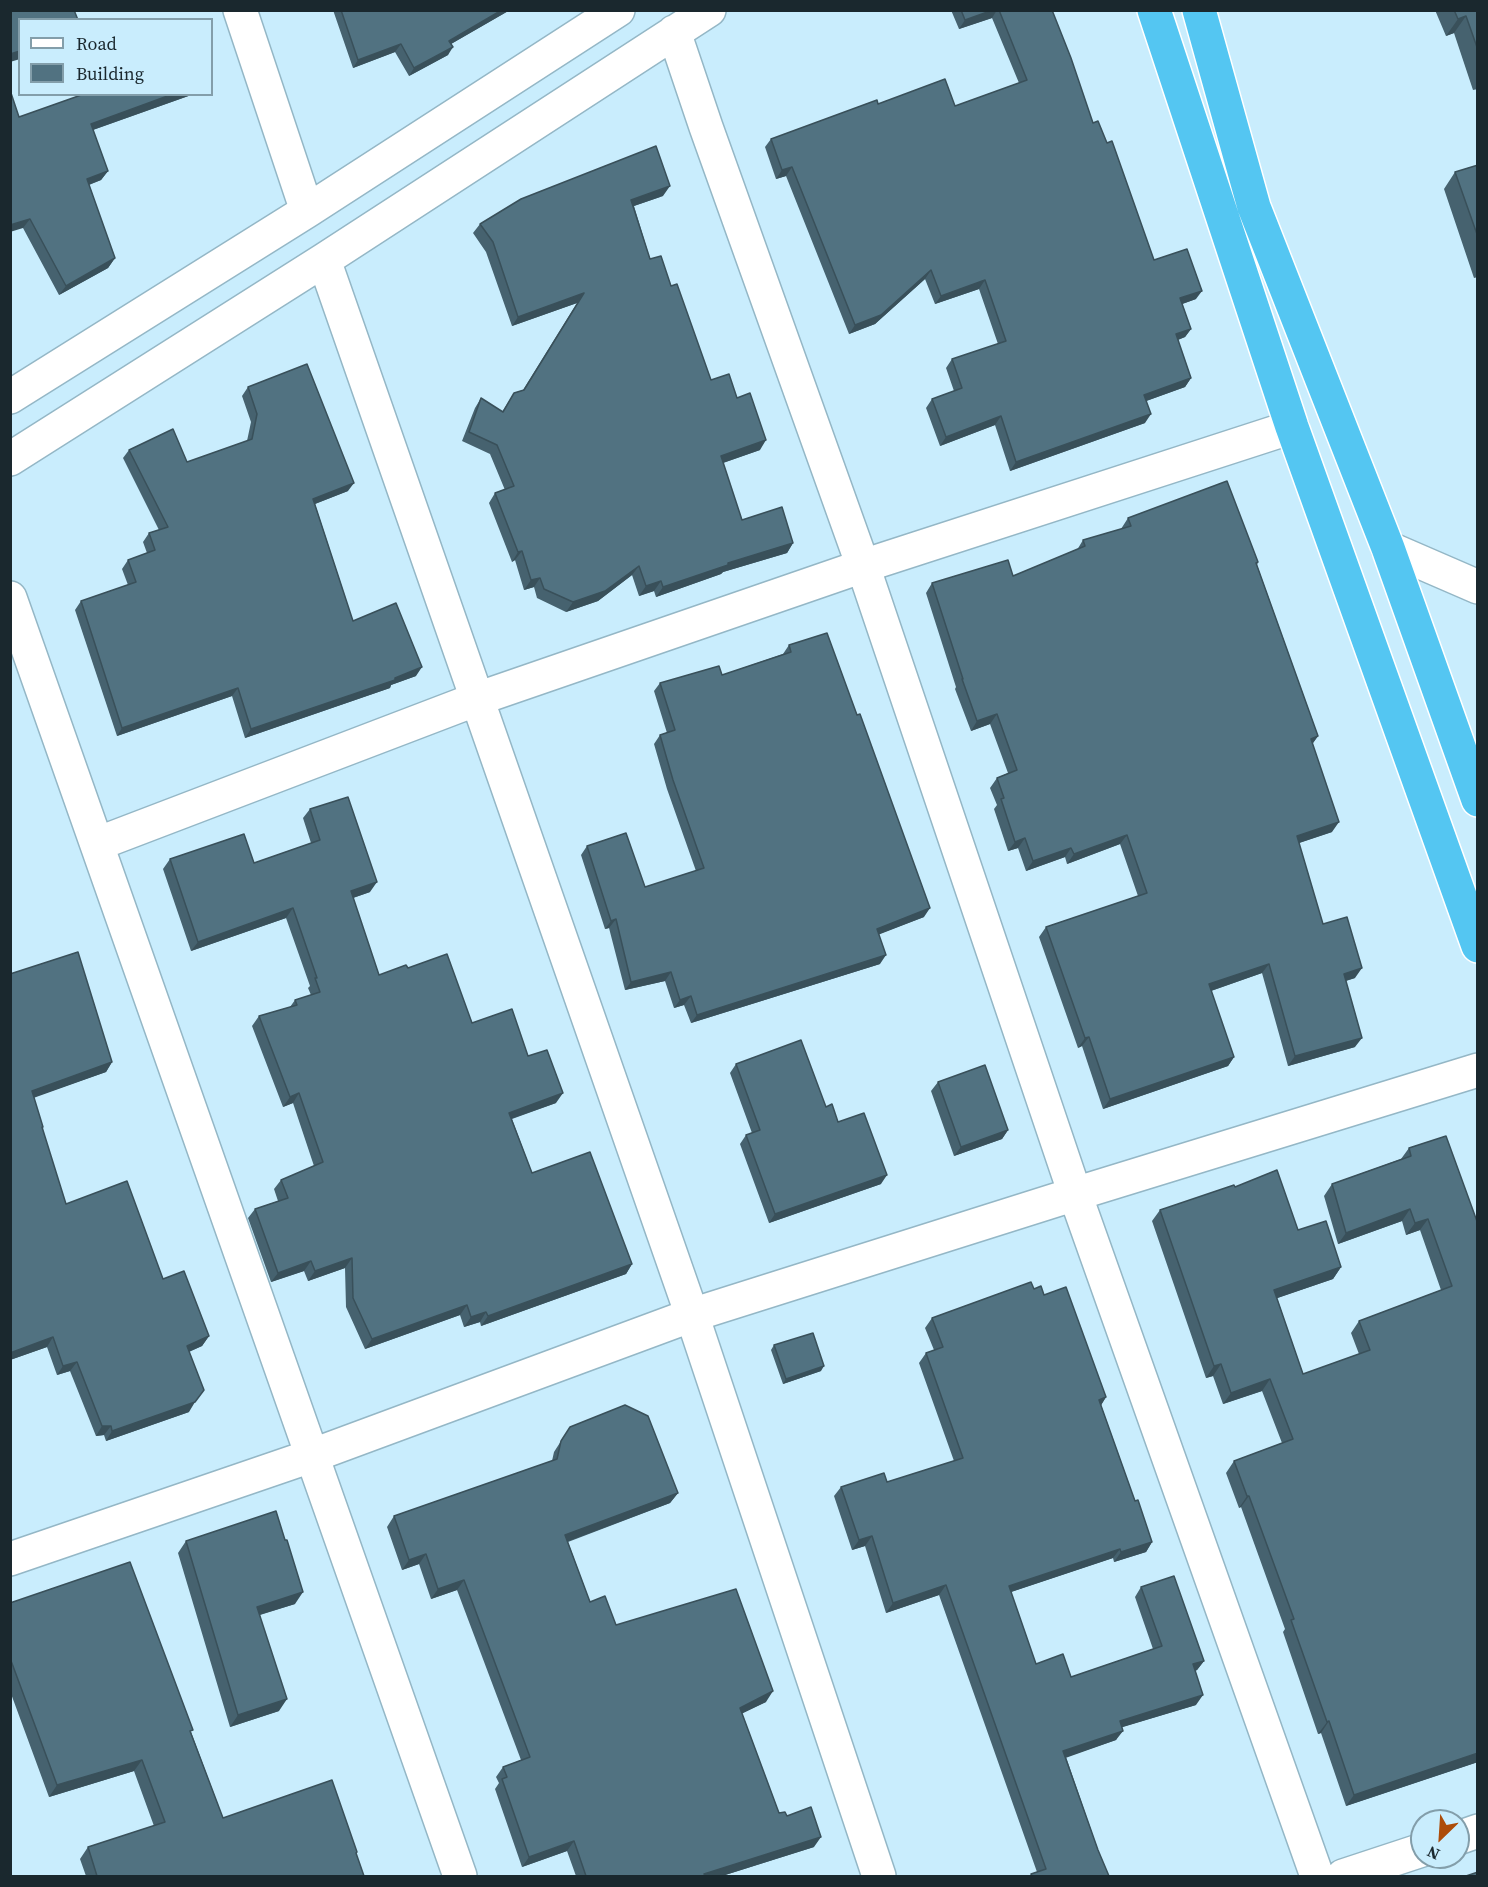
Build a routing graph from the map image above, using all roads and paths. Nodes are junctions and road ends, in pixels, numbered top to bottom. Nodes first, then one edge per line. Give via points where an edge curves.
1 (240, 10) edge
2 (618, 10) edge
3 (709, 10) edge
4 (1154, 10) edge
5 (1199, 10) edge
6 (674, 32) junction
7 (307, 211) junction
8 (324, 261) junction
9 (10, 397) edge
10 (1292, 427) junction
11 (10, 459) edge
12 (1388, 548) junction
13 (863, 566) junction
14 (1478, 587) edge
15 (10, 598) edge
16 (477, 699) junction
17 (1478, 800) edge
18 (97, 844) junction
19 (1478, 946) edge
20 (1478, 1070) edge
21 (1075, 1194) junction
22 (692, 1316) junction
23 (311, 1456) junction
24 (10, 1559) edge
25 (1410, 1854) edge
26 (460, 1876) edge
27 (879, 1876) edge
28 (1317, 1876) edge
29 (1343, 1876) edge

1 - 7 street
2 - 7 street
3 - 6 street
4 - 10 highway
5 - 12 highway via 1254,207
6 - 8 street
6 - 13 street
7 - 9 street
8 - 11 street
8 - 16 street
10 - 13 street
10 - 19 highway
12 - 14 street
12 - 17 highway
13 - 16 street
13 - 21 street
15 - 18 street
16 - 18 street
16 - 22 street
18 - 23 street
20 - 21 street
21 - 22 street
21 - 28 street
22 - 23 street
22 - 27 street
23 - 24 street
23 - 26 street
25 - 29 street

